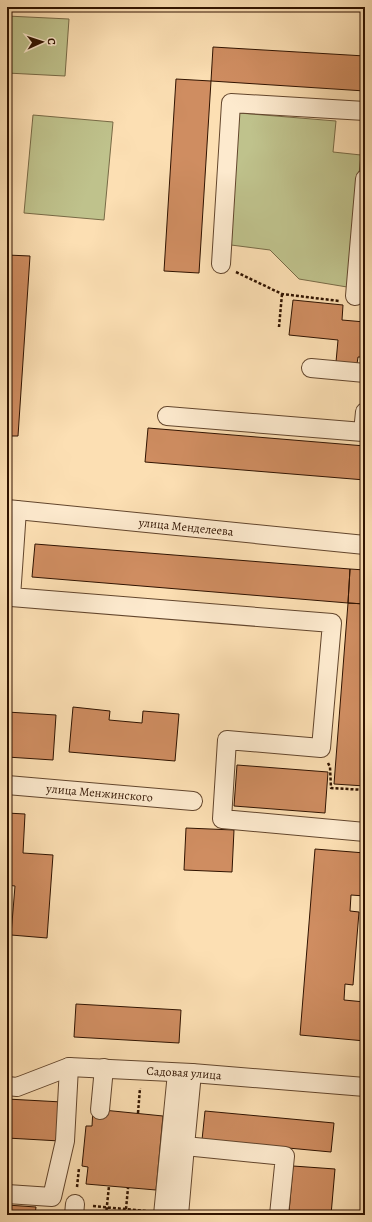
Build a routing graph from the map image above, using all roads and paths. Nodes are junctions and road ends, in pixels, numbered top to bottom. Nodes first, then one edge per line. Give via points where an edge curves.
1 (365, 111) edge
2 (365, 179) edge
3 (221, 264) joint
4 (282, 294) junction
5 (347, 298) joint
6 (279, 327) dead end
7 (311, 368) dead end
8 (365, 373) edge
9 (365, 412) edge
10 (167, 416) dead end
11 (12, 510) edge
12 (365, 545) edge
13 (330, 767) dead end
14 (7, 785) edge
15 (365, 790) edge
16 (193, 801) dead end
17 (365, 832) edge
18 (70, 1066) junction
19 (104, 1068) junction
20 (184, 1073) junction
21 (141, 1083) dead end
22 (7, 1086) edge
23 (365, 1087) edge
24 (100, 1110) dead end
25 (138, 1113) dead end
26 (185, 1146) junction
27 (109, 1186) dead end
28 (128, 1188) dead end
29 (7, 1194) edge
30 (107, 1207) junction
31 (126, 1209) junction
32 (75, 1210) edge
33 (168, 1214) edge
34 (106, 1215) edge
35 (279, 1215) edge

1 - 3 street via 231,103
2 - 5 street
3 - 4 path
4 - 5 path
4 - 6 path
7 - 8 street
9 - 10 street via 364,432
11 - 12 street, улица Менделеева
11 - 17 street via 11,597 332,623 321,748 227,740 222,819
13 - 15 path via 331,788
14 - 16 street, улица Менжинского via 57,795
18 - 19 street, Садовая улица
18 - 22 street, Садовая улица via 18,1086
18 - 29 street via 65,1140 52,1197
19 - 20 street, Садовая улица
19 - 24 street
20 - 23 street, Садовая улица
20 - 26 street
20 - 33 street via 162,1170
21 - 25 path
26 - 33 street
26 - 35 street via 286,1156
27 - 30 path
28 - 31 path
30 - 31 path
30 - 32 path
30 - 34 path
31 - 33 path

